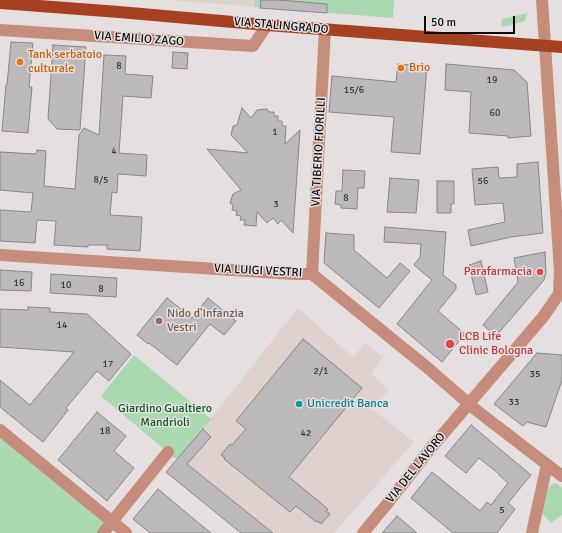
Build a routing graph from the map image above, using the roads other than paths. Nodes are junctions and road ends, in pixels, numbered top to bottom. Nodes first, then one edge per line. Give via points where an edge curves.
1 (542, 0) edge
2 (0, 3) edge
3 (267, 25) junction
4 (325, 29) junction
5 (0, 30) edge
6 (545, 46) junction
7 (562, 47) edge
8 (0, 255) edge
9 (312, 274) junction
10 (469, 404) junction
11 (0, 430) edge
12 (168, 452) dead end
13 (547, 464) junction
14 (562, 476) edge
15 (112, 521) junction
16 (103, 533) edge
17 (126, 533) edge
18 (363, 533) edge
19 (532, 533) edge

1 - 6 street, VIA DEL LAVORO
2 - 3 main road, VIA STALINGRADO
3 - 4 main road, VIA STALINGRADO
3 - 5 street, VIA EMILIO ZAGO via 253,46
4 - 6 main road, VIA STALINGRADO
4 - 9 street, VIA TIBERIO FIORILLI
6 - 7 main road, VIA STALINGRADO
6 - 10 street, VIA DEL LAVORO via 560,271 559,294 544,317
8 - 9 street, VIA LUIGI VESTRI
9 - 10 street, VIA LUIGI VESTRI
10 - 13 street
10 - 18 street, VIA DEL LAVORO
11 - 15 street
12 - 15 street
13 - 14 street
13 - 19 street
15 - 16 street
15 - 17 street

